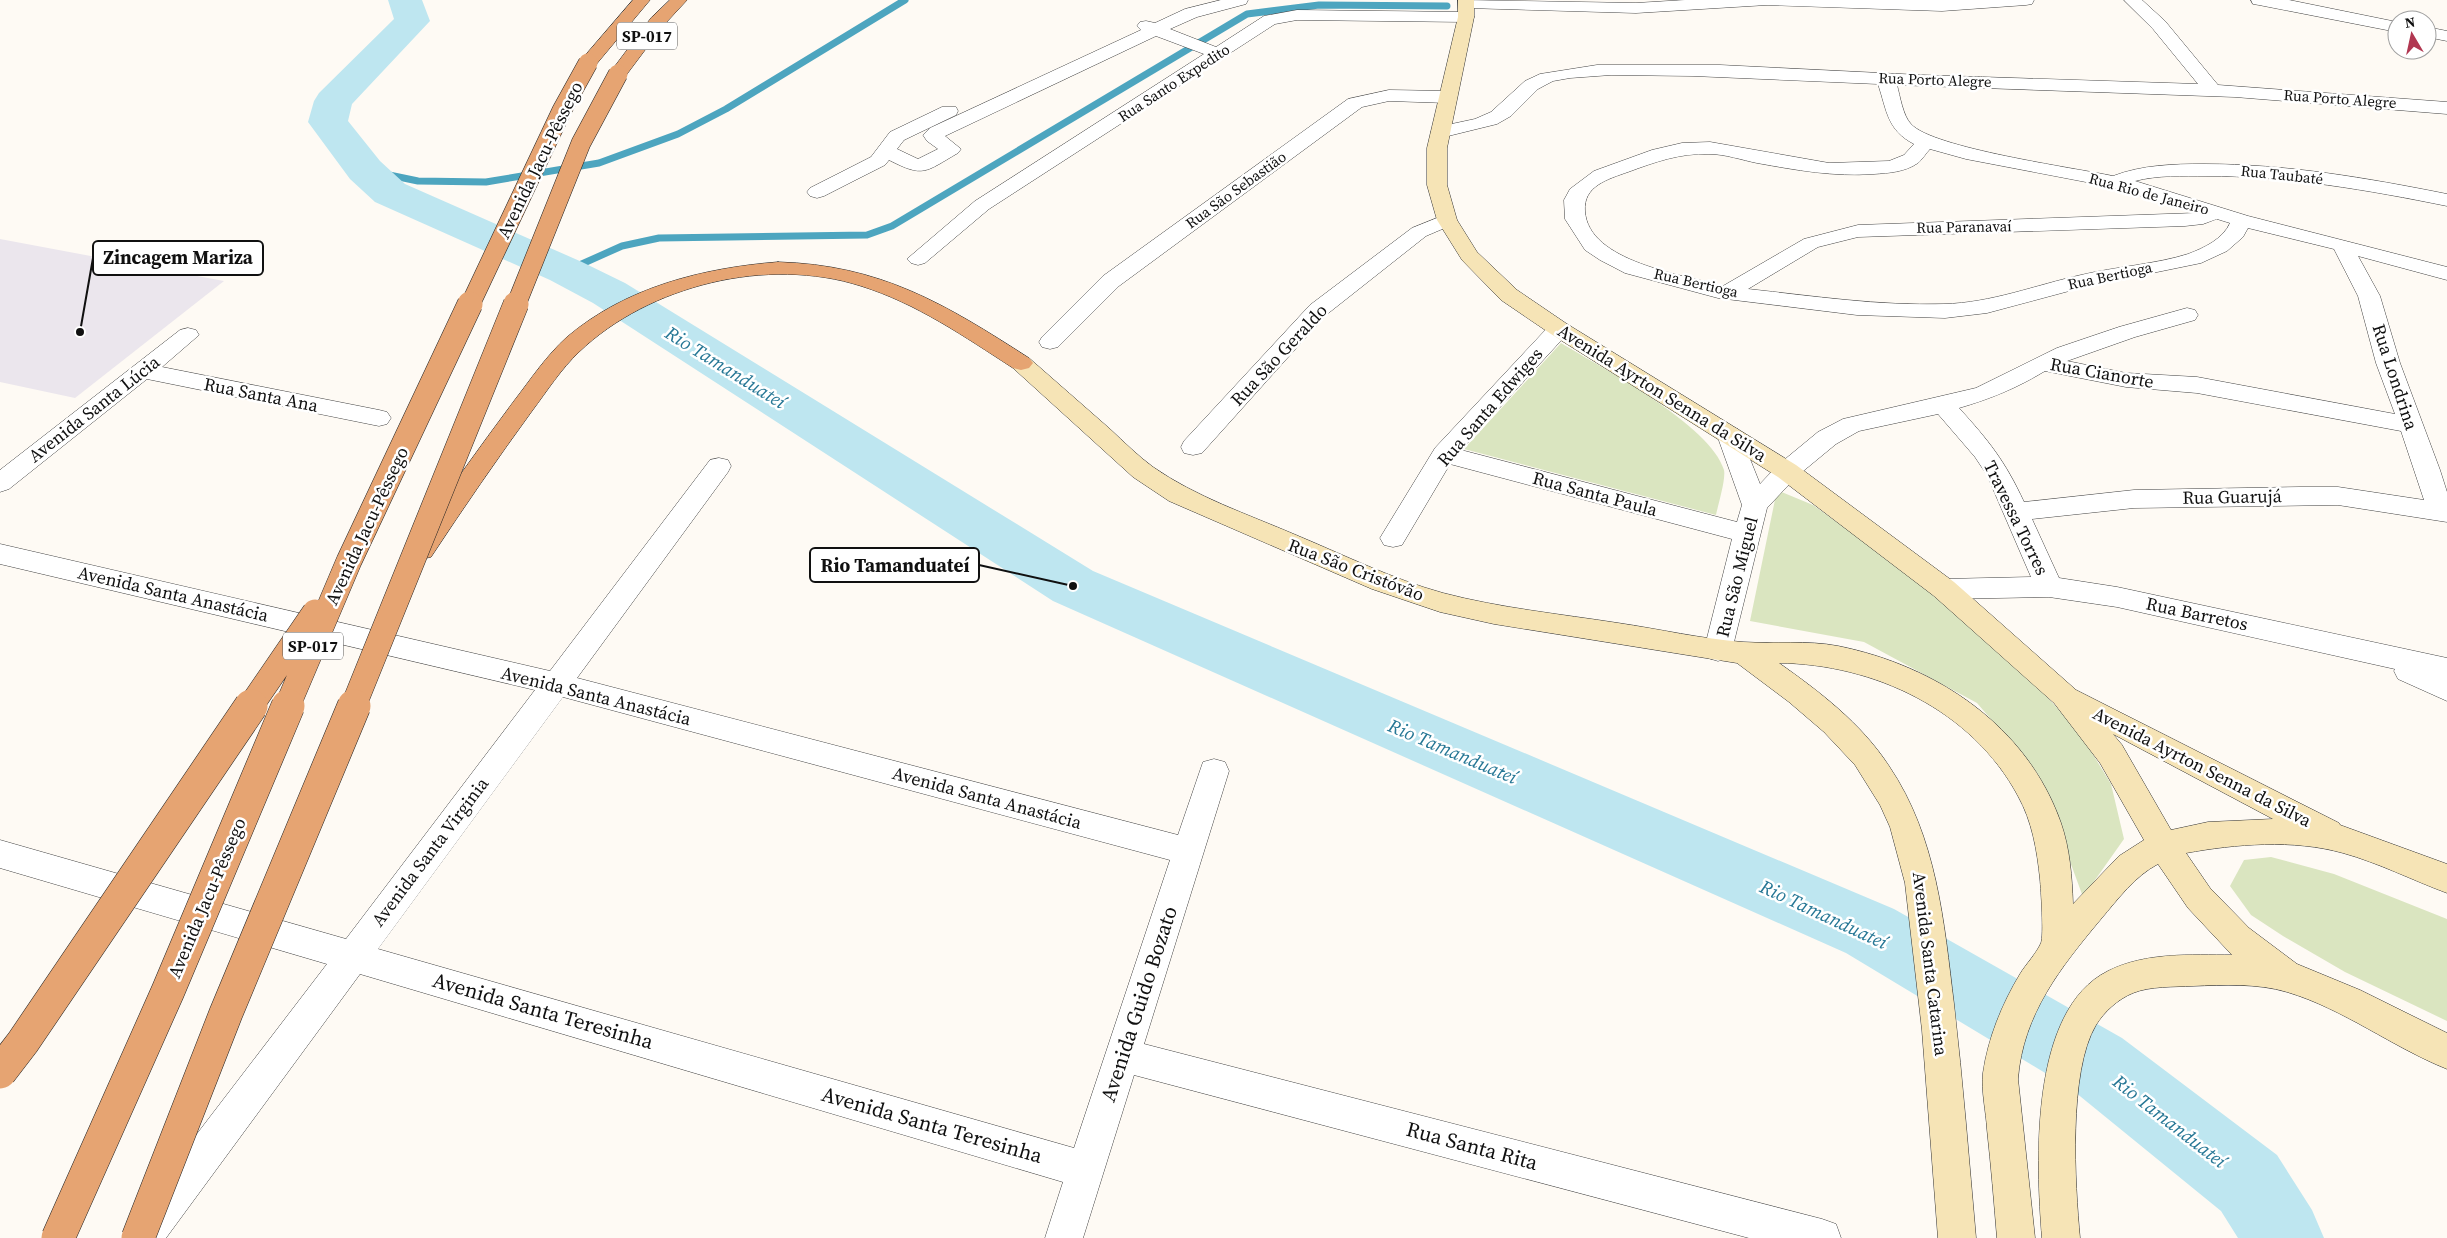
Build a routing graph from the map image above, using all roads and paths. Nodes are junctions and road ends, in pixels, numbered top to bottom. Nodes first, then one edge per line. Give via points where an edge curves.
1 (642, 0) edge
2 (679, 0) edge
3 (1240, 0) edge
4 (2026, 0) edge
5 (2132, 0) edge
6 (2259, 0) edge
7 (1466, 7) edge
8 (1157, 10) dead end
9 (1134, 22) junction
10 (2387, 25) edge
11 (1155, 30) junction
12 (1219, 54) junction
13 (1886, 79) junction
14 (2212, 90) junction
15 (1448, 98) junction
16 (2447, 108) edge
17 (1440, 132) junction
18 (1926, 142) junction
19 (887, 151) junction
20 (2116, 182) junction
21 (817, 192) dead end
22 (2447, 200) edge
23 (2216, 212) junction
24 (1447, 220) junction
25 (2241, 220) junction
26 (2342, 244) junction
27 (918, 260) dead end
28 (2447, 274) edge
29 (1726, 293) junction
30 (2186, 315) dead end
31 (1559, 329) junction
32 (188, 335) dead end
33 (1050, 342) dead end
34 (2041, 362) junction
35 (1021, 364) joint
36 (143, 371) junction
37 (1943, 405) junction
38 (379, 418) dead end
39 (2410, 426) junction
40 (1729, 435) junction
41 (1193, 447) dead end
42 (1444, 454) junction
43 (719, 466) dead end
44 (1787, 471) junction
45 (0, 483) edge
46 (1755, 505) junction
47 (2017, 512) junction
48 (2443, 512) edge
49 (1746, 534) junction
50 (1393, 538) dead end
51 (0, 554) edge
52 (349, 561) junction
53 (412, 565) junction
54 (2049, 587) junction
55 (1944, 590) junction
56 (1731, 651) junction
57 (2370, 652) junction
58 (2447, 669) edge
59 (556, 684) junction
60 (2447, 690) edge
61 (2064, 695) junction
62 (1214, 771) dead end
63 (2340, 839) junction
64 (2163, 845) junction
65 (1188, 851) junction
66 (0, 854) edge
67 (2447, 879) edge
68 (2058, 946) junction
69 (353, 955) junction
70 (2285, 975) junction
71 (2447, 1052) edge
72 (1122, 1055) junction
73 (0, 1072) edge
74 (1086, 1170) junction
75 (58, 1238) edge
76 (138, 1238) edge
77 (142, 1238) edge
78 (1064, 1238) edge
79 (1822, 1238) edge
80 (1957, 1238) edge
81 (2016, 1238) edge
82 (2061, 1238) edge

1 - 52 highway, Avenida Jacu-Pêssego / SP-017, bridge via 588,63 562,110
2 - 53 highway, Avenida Jacu-Pêssego / SP-017, bridge via 657,22 618,74 581,143
3 - 11 street via 1191,13
4 - 7 street, Rua Santo Expedito via 1926,6 1767,0 1636,8
5 - 14 street via 2159,26
6 - 10 street
7 - 12 street, Rua Santo Expedito via 1285,17 1270,20
7 - 15 main road, Avenida Ayrton Senna da Silva
8 - 9 street
9 - 11 street
9 - 19 street via 897,136
11 - 12 street
11 - 19 street via 933,134 951,149 921,166
12 - 27 street, Rua Santo Expedito via 982,205
13 - 14 street, Rua Porto Alegre
13 - 17 street, Rua Porto Alegre via 1744,71 1591,70 1537,81 1494,118
13 - 18 street, Rua Rio de Janeiro via 1900,125
14 - 16 street, Rua Porto Alegre
15 - 17 main road, Avenida Ayrton Senna da Silva
15 - 33 street, Rua São Sebastião via 1382,96 1367,97 1355,103 1111,281
17 - 24 main road, Avenida Ayrton Senna da Silva via 1437,185
18 - 20 street, Rua Rio de Janeiro via 1966,153
18 - 29 street, Rua Bertioga via 1911,159 1893,167 1862,170 1829,169 1710,148 1682,149 1602,175 1580,189 1574,200 1575,219 1592,246 1633,268
19 - 21 street via 862,170
20 - 22 street, Rua Taubaté via 2131,175 2158,171 2220,170 2368,184
20 - 23 street, Rua Rio de Janeiro
23 - 25 street, Rua Rio de Janeiro
23 - 29 street, Rua Paranavaí via 2203,218 2185,220 1858,231 1811,243
24 - 31 main road, Avenida Ayrton Senna da Silva via 1469,256 1485,274 1509,295
24 - 41 street, Rua São Geraldo via 1420,232 1318,310
25 - 26 street, Rua Rio de Janeiro
25 - 29 street, Rua Bertioga via 2236,233 2220,247 2194,259 2082,281 1987,306 1945,311 1901,310
26 - 28 street, Rua Rio de Janeiro
26 - 39 street, Rua Londrina via 2369,296
30 - 34 street
31 - 40 main road, Avenida Ayrton Senna da Silva
31 - 42 street, Rua Santa Edwiges
32 - 36 street, Avenida Santa Lúcia
34 - 37 street, Rua Cianorte via 2017,378 1984,393
34 - 39 street, Rua Cianorte via 2126,380 2197,385
35 - 53 highway via 947,317 885,287 846,275 808,269 768,269 684,284 644,299 608,318 577,341 552,368 483,458
35 - 56 main road, Rua São Cristóvão via 1142,471 1178,495 1381,582 1440,602 1494,614
36 - 38 street, Rua Santa Ana
36 - 45 street, Avenida Santa Lúcia
37 - 44 street, Rua Cianorte via 1852,424 1826,438
37 - 47 street, Travessa Torres via 1984,451
39 - 48 street, Rua Londrina
40 - 44 main road, Avenida Ayrton Senna da Silva
40 - 46 street, Rua São Miguel
42 - 49 street, Rua Santa Paula
42 - 50 street, Rua Santa Edwiges
43 - 59 street, Avenida Santa Virginia
44 - 46 street, Rua São Miguel
44 - 55 main road, Avenida Ayrton Senna da Silva
46 - 49 street, Rua São Miguel
47 - 48 street, Rua Guarujá via 2134,499 2300,496 2338,496
47 - 54 street, Travessa Torres
49 - 56 street, Rua São Miguel
51 - 59 street, Avenida Santa Anastácia
52 - 73 highway, bridge
52 - 75 highway, Avenida Jacu-Pêssego / SP-017, bridge via 168,992
53 - 76 highway, Avenida Jacu-Pêssego / SP-017, bridge via 226,1013
54 - 55 street, Rua Barretos
54 - 57 street, Rua Barretos via 2117,597
55 - 61 main road, Avenida Ayrton Senna da Silva
56 - 68 main road via 1786,651 1830,656 1886,670 1928,689 1969,716 2006,752 2027,783 2045,822 2056,880
56 - 80 main road, Avenida Santa Catarina via 1794,689 1839,727 1878,775 1918,862 1927,911 1944,1074
57 - 58 street, Rua Barretos
57 - 60 street
59 - 65 street, Avenida Santa Anastácia
59 - 69 street, Avenida Santa Virginia
61 - 63 main road, Avenida Ayrton Senna da Silva
61 - 64 main road, Avenida Ayrton Senna da Silva via 2112,754
62 - 65 street, Avenida Guido Bozato
63 - 64 main road via 2246,832
63 - 67 main road
64 - 68 main road via 2139,858 2119,876
64 - 70 main road, Avenida Ayrton Senna da Silva via 2216,918 2236,939
65 - 72 street, Avenida Guido Bozato
66 - 69 street, Avenida Santa Teresinha
68 - 81 main road via 2020,1004 2001,1074
69 - 74 street, Avenida Santa Teresinha
69 - 77 street, Avenida Santa Virginia
70 - 71 main road via 2344,1000
70 - 82 main road via 2199,971 2131,978 2102,991 2081,1017 2067,1052 2060,1099 2058,1208
72 - 74 street, Avenida Guido Bozato
72 - 79 street, Rua Santa Rita
74 - 78 street, Avenida Guido Bozato

